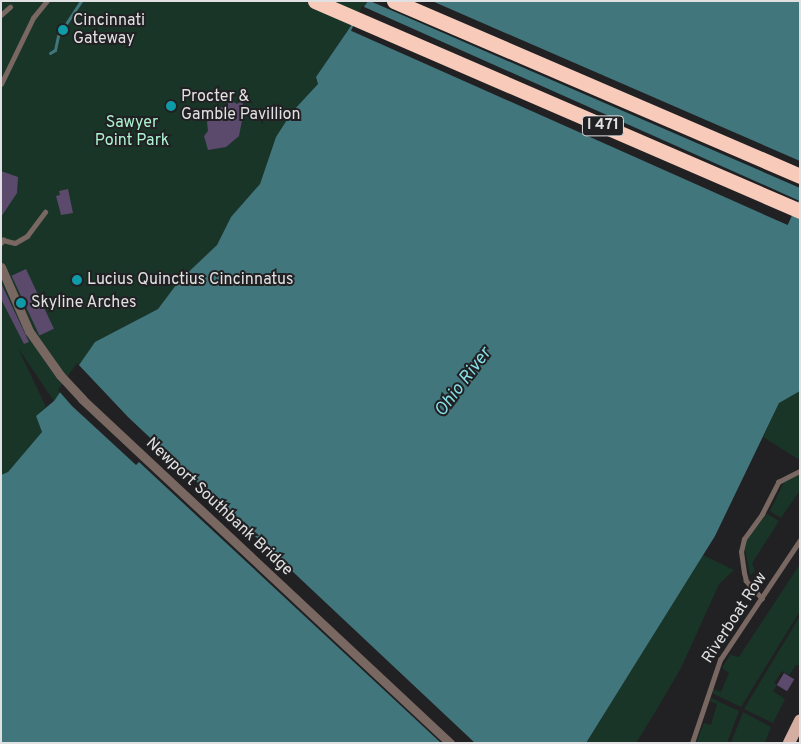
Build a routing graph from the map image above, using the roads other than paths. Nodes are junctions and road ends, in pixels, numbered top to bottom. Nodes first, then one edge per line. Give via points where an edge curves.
1 (37, 1) edge
2 (47, 1) edge
3 (315, 1) edge
4 (394, 1) edge
5 (43, 6) junction
6 (10, 7) dead end
7 (1, 15) edge
8 (1, 84) edge
9 (800, 176) edge
10 (45, 212) dead end
11 (800, 212) edge
12 (1, 244) edge
13 (1, 267) edge
14 (800, 471) edge
15 (800, 540) edge
16 (762, 599) junction
17 (800, 720) edge
18 (788, 742) edge
19 (450, 743) edge
20 (692, 743) edge

1 - 5 lane
2 - 5 lane
3 - 11 highway, I 471
4 - 9 highway, I 471
5 - 8 lane via 33,18
6 - 7 lane
10 - 12 lane via 27,236 15,243 4,240
13 - 19 street, Newport Southbank Bridge via 29,332 82,399
14 - 16 lane via 778,482 762,514 744,539 741,552 746,582
15 - 16 lane, Riverboat Row
16 - 20 lane, Riverboat Row via 714,673
17 - 18 main road

